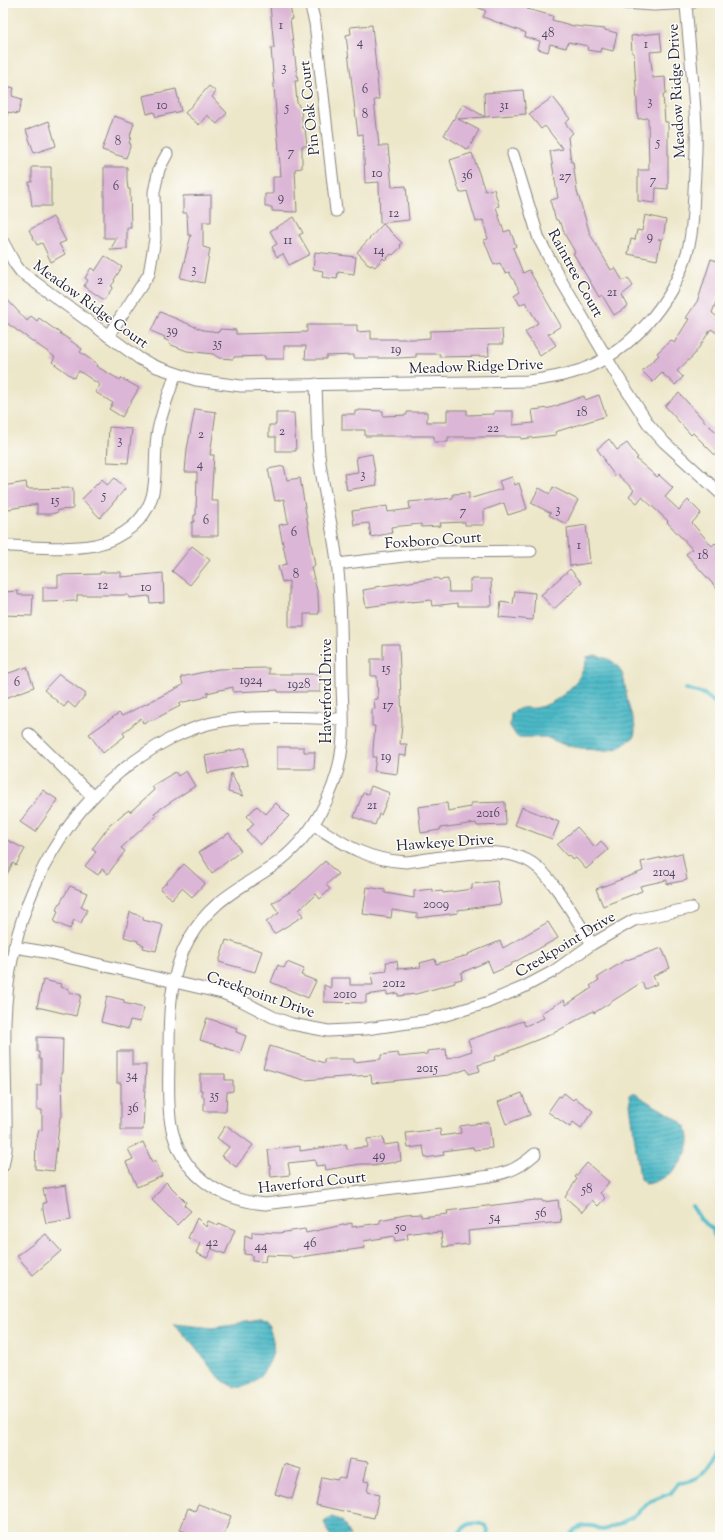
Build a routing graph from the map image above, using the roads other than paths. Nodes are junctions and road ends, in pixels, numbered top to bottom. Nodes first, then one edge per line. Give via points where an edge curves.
1 (310, 3) edge
2 (624, 3) edge
3 (689, 3) edge
4 (167, 154) dead end
5 (513, 154) dead end
6 (336, 210) dead end
7 (3, 242) edge
8 (108, 336) junction
9 (607, 357) junction
10 (175, 375) junction
11 (316, 384) junction
12 (720, 493) edge
13 (10, 546) dead end
14 (532, 551) dead end
15 (338, 564) junction
16 (342, 719) junction
17 (29, 734) dead end
18 (93, 797) junction
19 (314, 824) junction
20 (691, 908) dead end
21 (592, 944) junction
22 (14, 947) junction
23 (174, 982) junction
24 (535, 1154) dead end
25 (3, 1166) edge

1 - 6 street, Pin Oak Court via 315,23
2 - 3 street
3 - 9 street, Meadow Ridge Drive via 696,133 693,218 687,253 673,288 651,319 640,332
4 - 8 street via 159,169 154,192 155,239 148,274
5 - 9 street, Raintree Court via 539,239
7 - 8 street, Meadow Ridge Court via 21,272
8 - 10 street, Meadow Ridge Court via 140,359
9 - 11 street, Meadow Ridge Drive via 575,372 527,381
9 - 12 street, Raintree Court via 649,425
10 - 11 street, Meadow Ridge Drive via 241,386
10 - 13 street via 159,425 152,498 139,521 125,533 95,545
11 - 15 street, Haverford Drive via 319,455
14 - 15 street, Foxboro Court via 437,552
15 - 16 street, Haverford Drive
16 - 18 street via 244,718 199,726 155,747
16 - 19 street, Haverford Drive via 343,746 337,771
17 - 18 street
18 - 22 street via 63,835 40,873 29,898
19 - 21 street, Hawkeye Drive via 352,850 379,859 418,860 498,852 522,858 533,864 545,876
19 - 23 street, Haverford Drive via 274,865 216,904 188,940
20 - 21 street, Creekpoint Drive via 634,920
21 - 23 street, Creekpoint Drive via 554,971 486,1004 429,1020 345,1031 328,1031 292,1024 222,993
22 - 23 street, Creekpoint Drive
22 - 25 street via 5,1022 6,1150
23 - 24 street, Haverford Court via 169,1022 170,1110 174,1139 186,1162 216,1191 249,1203 272,1203 490,1176 519,1167

